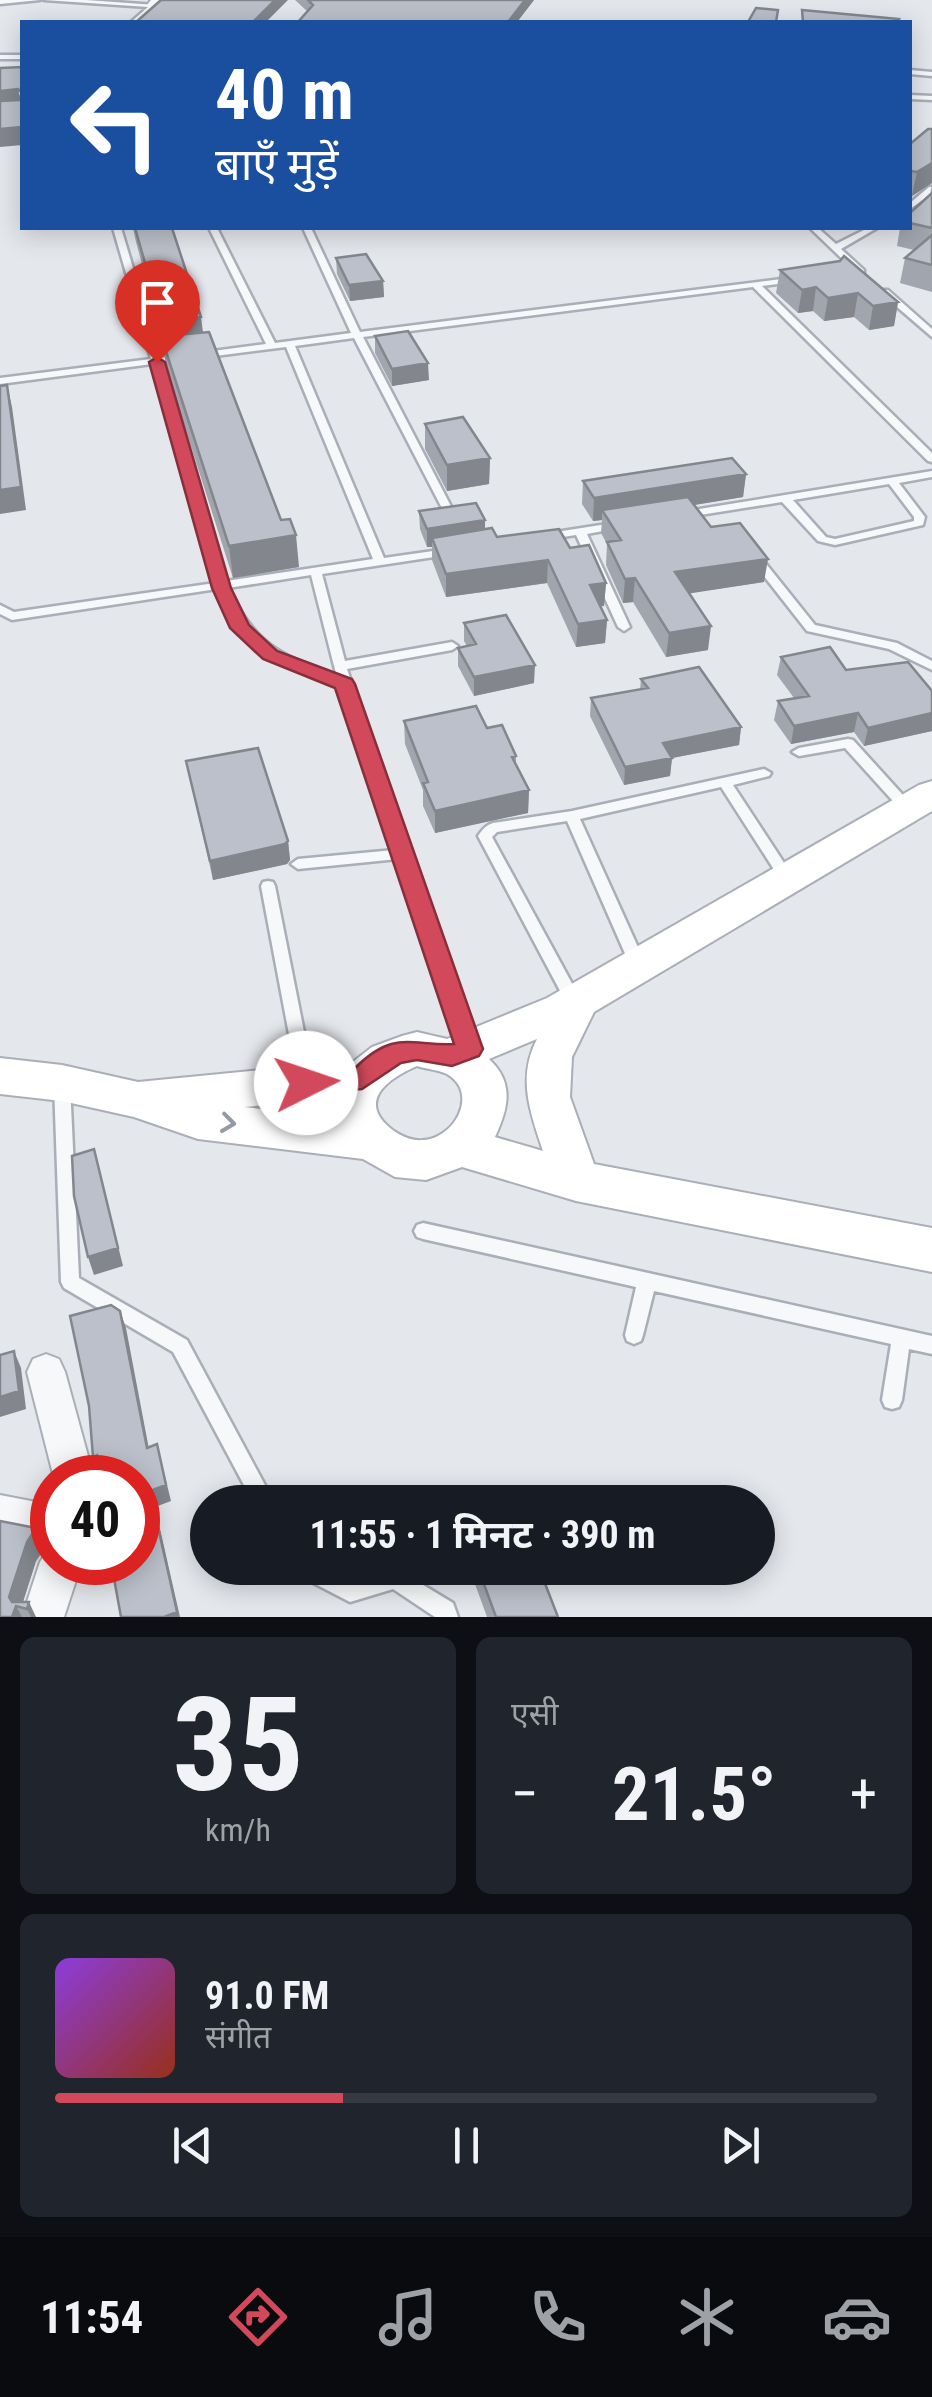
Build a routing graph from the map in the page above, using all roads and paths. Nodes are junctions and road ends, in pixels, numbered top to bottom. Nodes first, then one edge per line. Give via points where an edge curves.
1 (37, 0) edge
2 (47, 0) edge
3 (0, 2) edge
4 (156, 3) edge
5 (137, 20) edge
6 (932, 189) edge
7 (912, 205) edge
8 (118, 230) edge
9 (215, 230) edge
10 (307, 230) edge
11 (816, 230) edge
12 (869, 230) edge
13 (836, 248) junction
14 (859, 270) junction
15 (842, 273) edge
16 (807, 277) edge
17 (755, 284) junction
18 (932, 334) edge
19 (357, 335) junction
20 (289, 344) junction
21 (272, 346) junction
22 (157, 362) junction
23 (0, 381) edge
24 (932, 459) edge
25 (932, 474) edge
26 (892, 481) junction
27 (786, 498) junction
28 (718, 509) junction
29 (450, 514) edge
30 (659, 518) edge
31 (639, 522) edge
32 (730, 524) edge
33 (580, 531) junction
34 (741, 538) edge
35 (526, 540) edge
36 (452, 551) edge
37 (380, 562) junction
38 (316, 572) junction
39 (222, 588) junction
40 (0, 609) edge
41 (624, 627) dead end
42 (452, 646) dead end
43 (340, 666) junction
44 (932, 666) edge
45 (344, 684) junction
46 (800, 752) dead end
47 (764, 773) dead end
48 (724, 782) junction
49 (920, 801) edge
50 (572, 816) junction
51 (402, 854) junction
52 (298, 864) dead end
53 (787, 879) junction
54 (268, 886) dead end
55 (639, 966) junction
56 (576, 1002) junction
57 (460, 1052) junction
58 (0, 1076) edge
59 (362, 1078) junction
60 (62, 1083) junction
61 (306, 1083) junction
62 (134, 1098) junction
63 (372, 1141) junction
64 (461, 1147) junction
65 (576, 1181) junction
66 (423, 1231) dead end
67 (932, 1250) edge
68 (647, 1282) junction
69 (634, 1335) dead end
70 (902, 1338) junction
71 (932, 1345) edge
72 (46, 1372) dead end
73 (892, 1400) dead end
74 (68, 1455) edge
75 (255, 1485) edge
76 (0, 1514) edge
77 (30, 1520) edge
78 (53, 1585) edge
79 (338, 1585) edge
80 (371, 1585) edge
81 (406, 1585) edge
82 (43, 1617) edge
83 (447, 1617) edge

1 - 3 lane
2 - 4 lane
4 - 5 lane
6 - 7 lane
8 - 22 lane
9 - 21 lane
10 - 19 lane
11 - 13 lane
12 - 13 lane
13 - 14 lane
14 - 15 lane
14 - 18 lane
16 - 17 lane
17 - 19 lane
17 - 24 lane
19 - 20 lane
19 - 29 lane
20 - 21 lane
20 - 37 lane
21 - 22 lane
22 - 23 lane
22 - 39 lane
25 - 26 lane
26 - 27 lane
26 - 27 lane via 919,523 836,542 822,539
27 - 28 lane
28 - 30 lane
28 - 32 lane
31 - 33 lane
33 - 35 lane
33 - 41 lane
34 - 44 lane via 811,628 893,646
36 - 37 lane
37 - 38 lane
38 - 39 lane
38 - 43 lane
39 - 40 lane via 12,616
39 - 45 lane via 240,628 270,655
42 - 43 lane
43 - 45 lane
45 - 51 lane
46 - 49 lane via 848,742
47 - 48 lane
48 - 50 lane
48 - 53 lane
49 - 53 street
50 - 55 lane
50 - 56 lane via 494,828 485,836
51 - 52 lane
51 - 57 lane
53 - 55 street
54 - 61 lane
55 - 56 street
56 - 57 street
56 - 65 street via 550,1057 548,1097
57 - 59 street via 396,1054
57 - 64 street via 485,1088 488,1105 484,1122
58 - 60 street
59 - 61 street
59 - 63 street via 355,1115
60 - 62 street
60 - 75 lane via 70,1282 180,1346
61 - 62 street
62 -> 63 street via 198,1120
63 - 64 street via 396,1156 417,1159
64 - 65 street
65 - 67 street
66 - 68 lane
68 - 69 lane
68 - 70 lane
70 - 71 lane
70 - 73 lane
72 - 74 street
76 - 77 street
78 - 82 street
79 - 80 lane via 350,1591
81 - 83 lane

